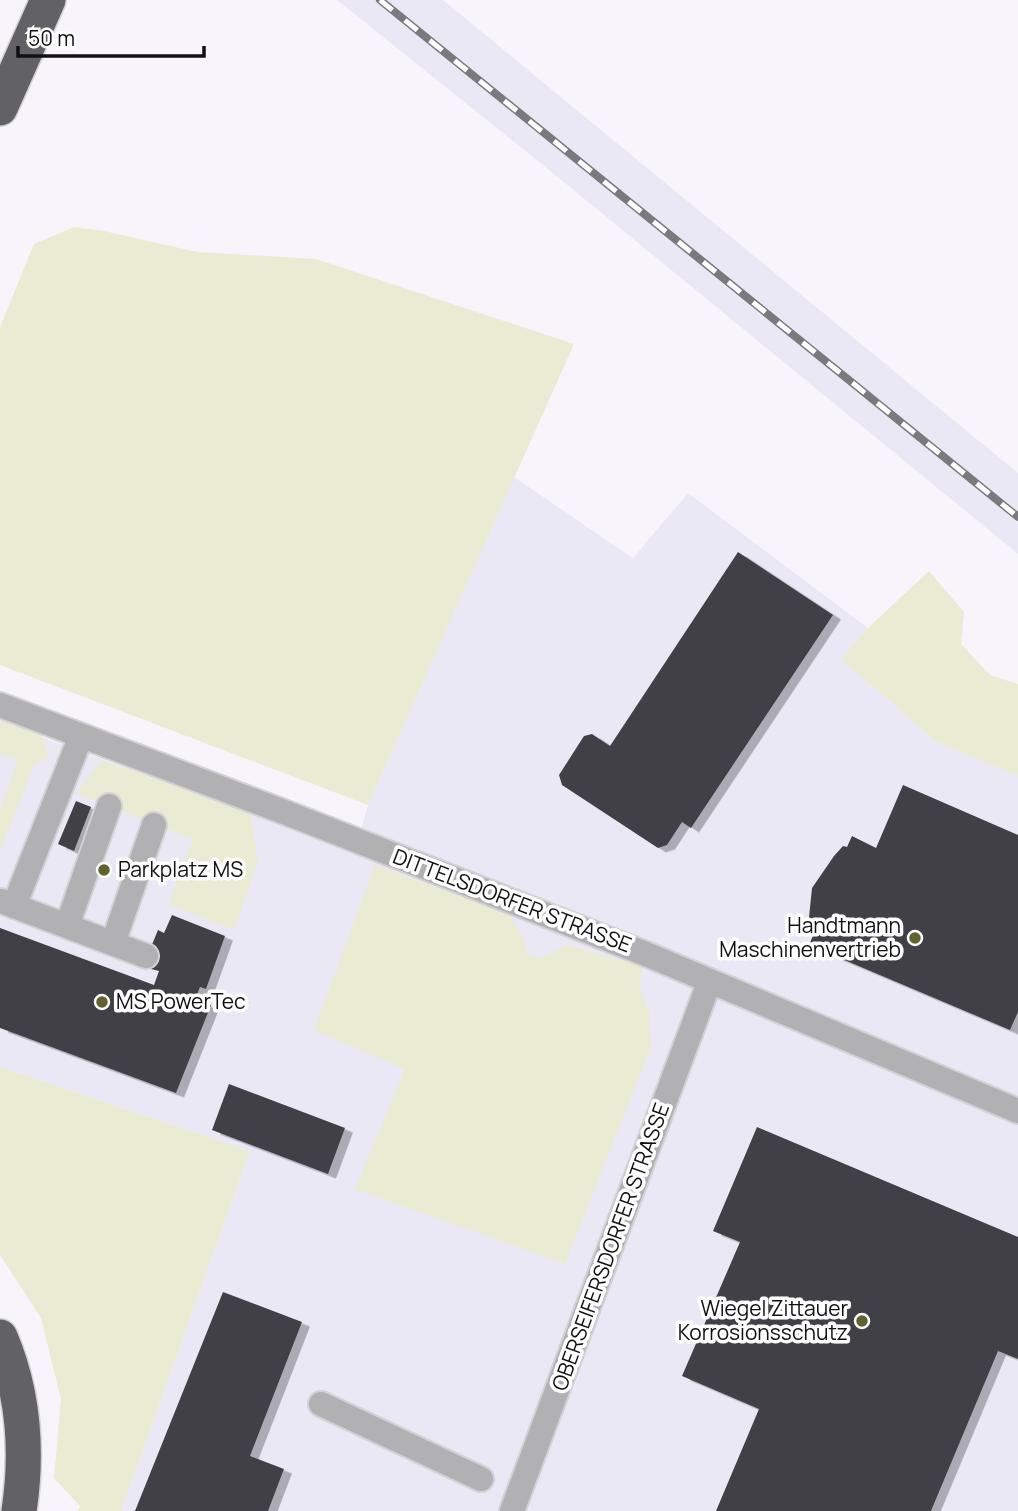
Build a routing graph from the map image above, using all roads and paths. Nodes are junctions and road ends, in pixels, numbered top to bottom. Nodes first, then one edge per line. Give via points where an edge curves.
1 (48, 0) edge
2 (0, 108) edge
3 (0, 705) edge
4 (81, 736) junction
5 (109, 806) dead end
6 (154, 825) dead end
7 (7, 903) edge
8 (66, 926) junction
9 (113, 943) junction
10 (146, 956) dead end
11 (709, 983) junction
12 (1018, 1111) edge
13 (0, 1337) edge
14 (321, 1404) dead end
15 (481, 1479) dead end
16 (19, 1511) edge
17 (512, 1511) edge

1 - 2 highway
3 - 4 street, DITTELSDORFER STRASSE
4 - 7 street
4 - 11 street, DITTELSDORFER STRASSE via 646,954
5 - 8 street
6 - 9 street
7 - 8 street
8 - 9 street
9 - 10 street
11 - 12 street, DITTELSDORFER STRASSE
11 - 17 street, OBERSEIFERSDORFER STRASSE
13 - 16 highway via 10,1361 23,1427
14 - 15 street

